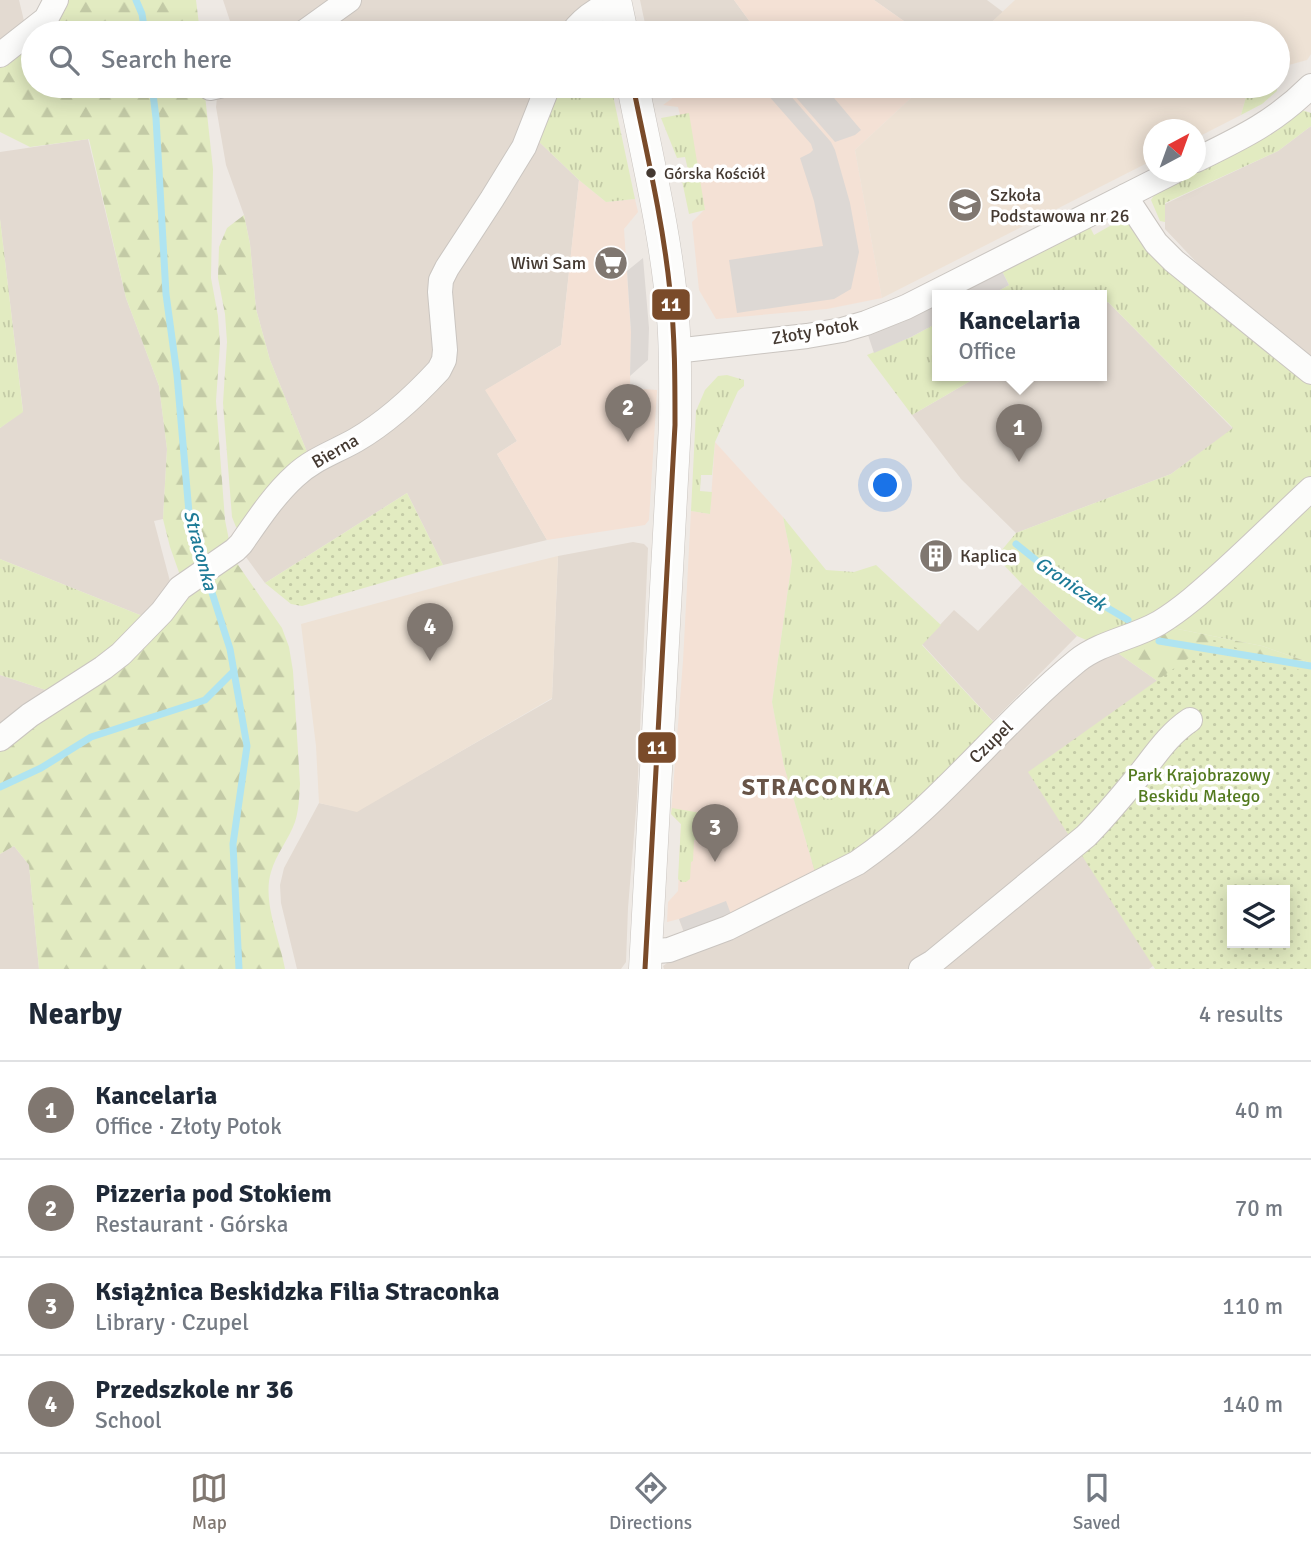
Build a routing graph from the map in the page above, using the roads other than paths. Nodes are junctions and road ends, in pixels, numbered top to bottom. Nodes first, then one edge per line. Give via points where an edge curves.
1 (56, 0) edge
2 (349, 0) edge
3 (615, 0) edge
4 (43, 21) edge
5 (320, 21) edge
6 (583, 21) edge
7 (619, 21) edge
8 (21, 38) edge
9 (0, 54) edge
10 (1311, 86) edge
11 (543, 98) edge
12 (635, 98) edge
13 (1206, 154) edge
14 (1152, 182) edge
15 (1125, 195) junction
16 (939, 290) edge
17 (932, 294) edge
18 (675, 351) junction
19 (1311, 372) edge
20 (1311, 489) edge
21 (1190, 720) dead end
22 (0, 739) edge
23 (645, 960) edge
24 (921, 969) edge

1 - 4 street
2 - 5 street
3 - 6 street
3 - 7 street
8 - 9 street
10 - 13 street via 1283,112
11 - 22 street, Bierna via 524,147 441,280 445,350 439,370 377,426 295,476 235,550 180,588 121,654
12 - 18 street via 662,233
14 - 15 street, Złoty Potok
15 - 16 street, Złoty Potok
15 - 19 street via 1156,243 1174,261
17 - 18 street, Złoty Potok via 842,330
18 - 23 street via 675,425
20 - 23 street, Czupel via 1179,609 1079,660 873,852 728,928
21 - 24 street via 1177,729 1086,836

